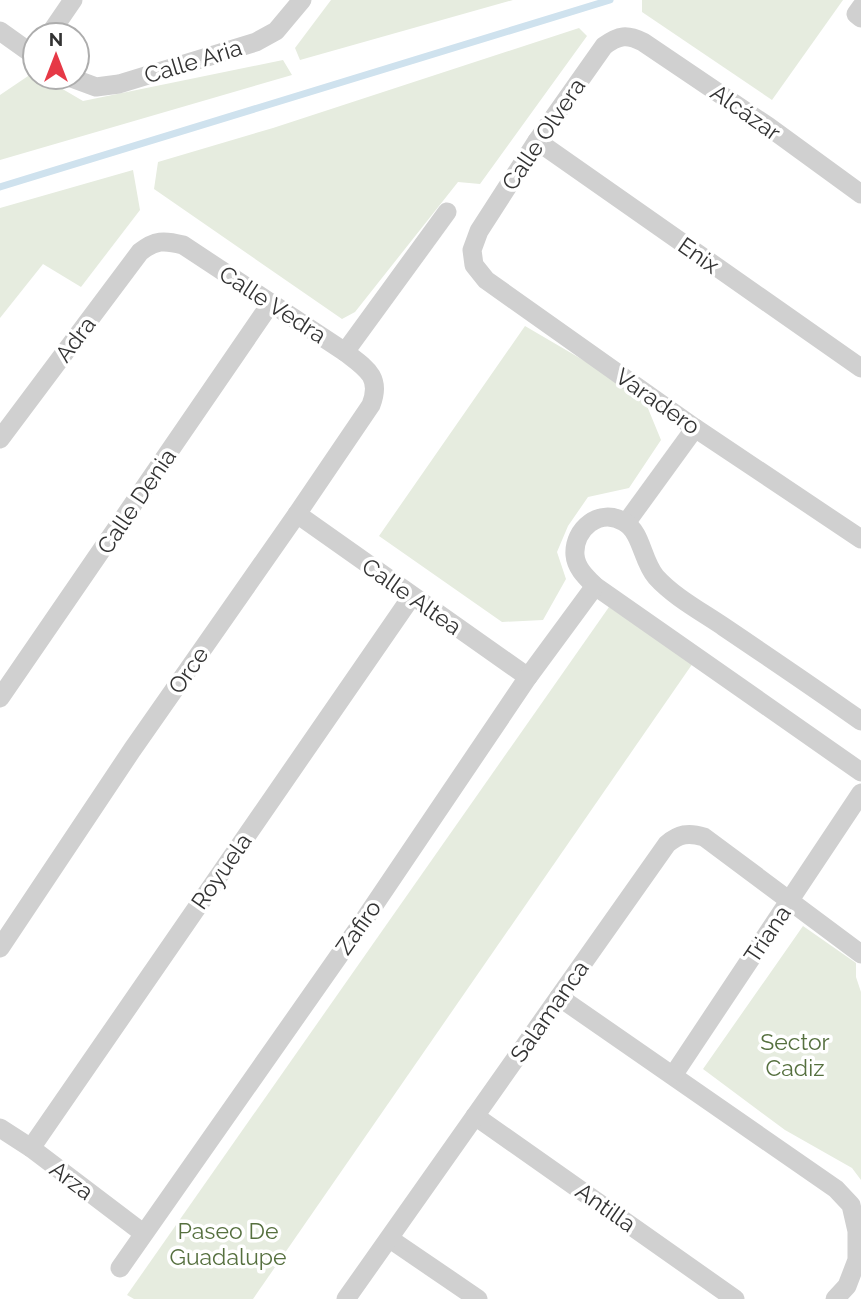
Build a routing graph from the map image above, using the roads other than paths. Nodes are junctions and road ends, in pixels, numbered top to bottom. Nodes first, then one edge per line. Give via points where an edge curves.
1 (72, 0) edge
2 (302, 0) edge
3 (58, 21) edge
4 (0, 31) edge
5 (629, 35) joint
6 (21, 46) edge
7 (91, 85) edge
8 (537, 141) junction
9 (861, 194) edge
10 (447, 212) dead end
11 (152, 242) joint
12 (472, 250) joint
13 (271, 303) junction
14 (345, 352) junction
15 (861, 368) edge
16 (376, 392) joint
17 (695, 428) junction
18 (0, 439) edge
19 (297, 514) junction
20 (626, 523) junction
21 (861, 539) edge
22 (595, 586) junction
23 (412, 596) junction
24 (528, 677) junction
25 (0, 698) edge
26 (861, 721) edge
27 (861, 772) edge
28 (861, 793) edge
29 (790, 900) junction
30 (0, 947) edge
31 (861, 954) edge
32 (559, 997) junction
33 (674, 1074) junction
34 (475, 1116) junction
35 (0, 1128) edge
36 (31, 1148) junction
37 (143, 1233) junction
38 (390, 1239) junction
39 (120, 1268) dead end
40 (346, 1299) edge
41 (478, 1299) edge
42 (735, 1299) edge
43 (835, 1299) edge

1 - 3 street
2 - 7 street, Calle Aria via 276,31 256,42 119,84
4 - 6 street
5 - 8 street, Calle Olvera via 604,46
5 - 9 street, Alcázar
8 - 12 street, Calle Olvera via 479,230
8 - 15 street, Enix
10 - 14 street
11 - 13 street, Calle Vedra via 183,245
11 - 18 street, Adra via 140,251
12 - 17 street, Varadero via 474,265 486,280
13 - 14 street, Calle Vedra
13 - 25 street, Calle Denia
14 - 16 street, Calle Vedra via 364,367
16 - 19 street, Orce
17 - 20 street
17 - 21 street, Varadero
19 - 23 street, Calle Altea
19 - 30 street, Orce
20 - 22 street via 612,517 596,519 576,540 575,557 582,574
20 - 26 street via 656,577
22 - 24 street, Zafiro
22 - 27 street
23 - 24 street, Calle Altea
23 - 36 street, Royuela
24 - 37 street, Zafiro via 364,920
28 - 29 street, Triana
29 - 31 street
29 - 32 street, Salamanca via 704,837 678,835 667,844
29 - 33 street, Triana
32 - 33 street
32 - 34 street, Salamanca
33 - 43 street via 836,1189 851,1205 857,1259 847,1286
34 - 38 street, Salamanca
34 - 42 street, Antilla
35 - 36 street, Arza
36 - 37 street, Arza
37 - 39 street, Zafiro
38 - 40 street, Salamanca
38 - 41 street

